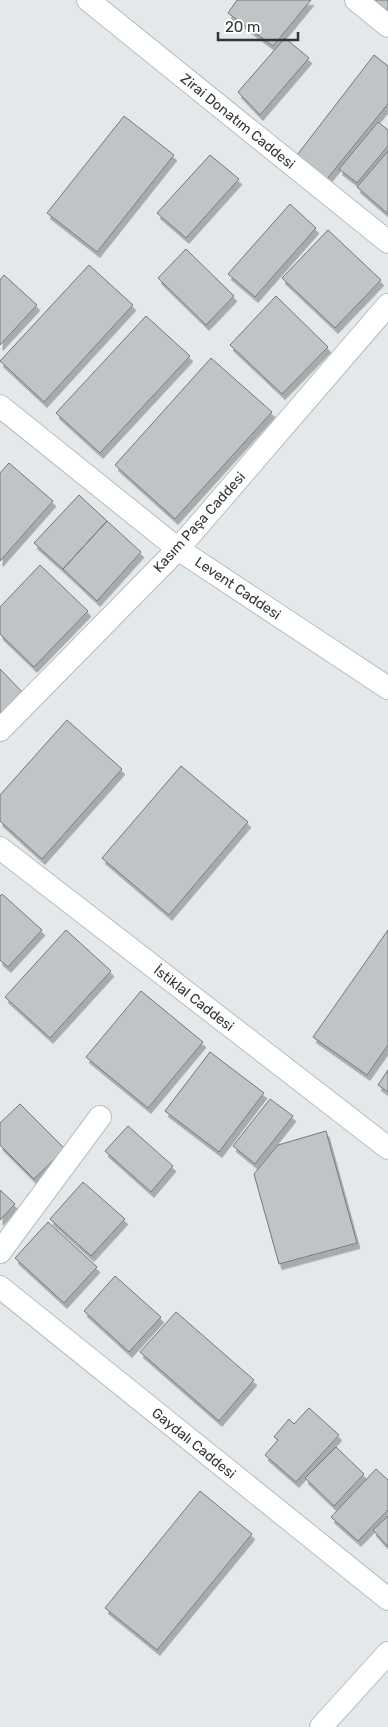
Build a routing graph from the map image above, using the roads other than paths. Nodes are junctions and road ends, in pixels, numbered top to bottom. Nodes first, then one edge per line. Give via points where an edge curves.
1 (88, 0) edge
2 (356, 0) edge
3 (388, 26) edge
4 (388, 242) edge
5 (388, 305) edge
6 (0, 406) edge
7 (178, 549) junction
8 (388, 688) edge
9 (0, 730) edge
10 (0, 848) edge
11 (100, 1117) dead end
12 (388, 1148) edge
13 (0, 1252) edge
14 (0, 1287) edge
15 (388, 1599) edge
16 (388, 1653) edge
17 (321, 1727) edge

1 - 4 street, Zirai Donatım Caddesi
2 - 3 street
5 - 7 street, Kasım Paşa Caddesi
6 - 7 street, Levent Caddesi
7 - 8 street, Levent Caddesi
7 - 9 street, Kasım Paşa Caddesi
10 - 12 street, İstiklal Caddesi
11 - 13 street
14 - 15 street, Gaydalı Caddesi
16 - 17 street

